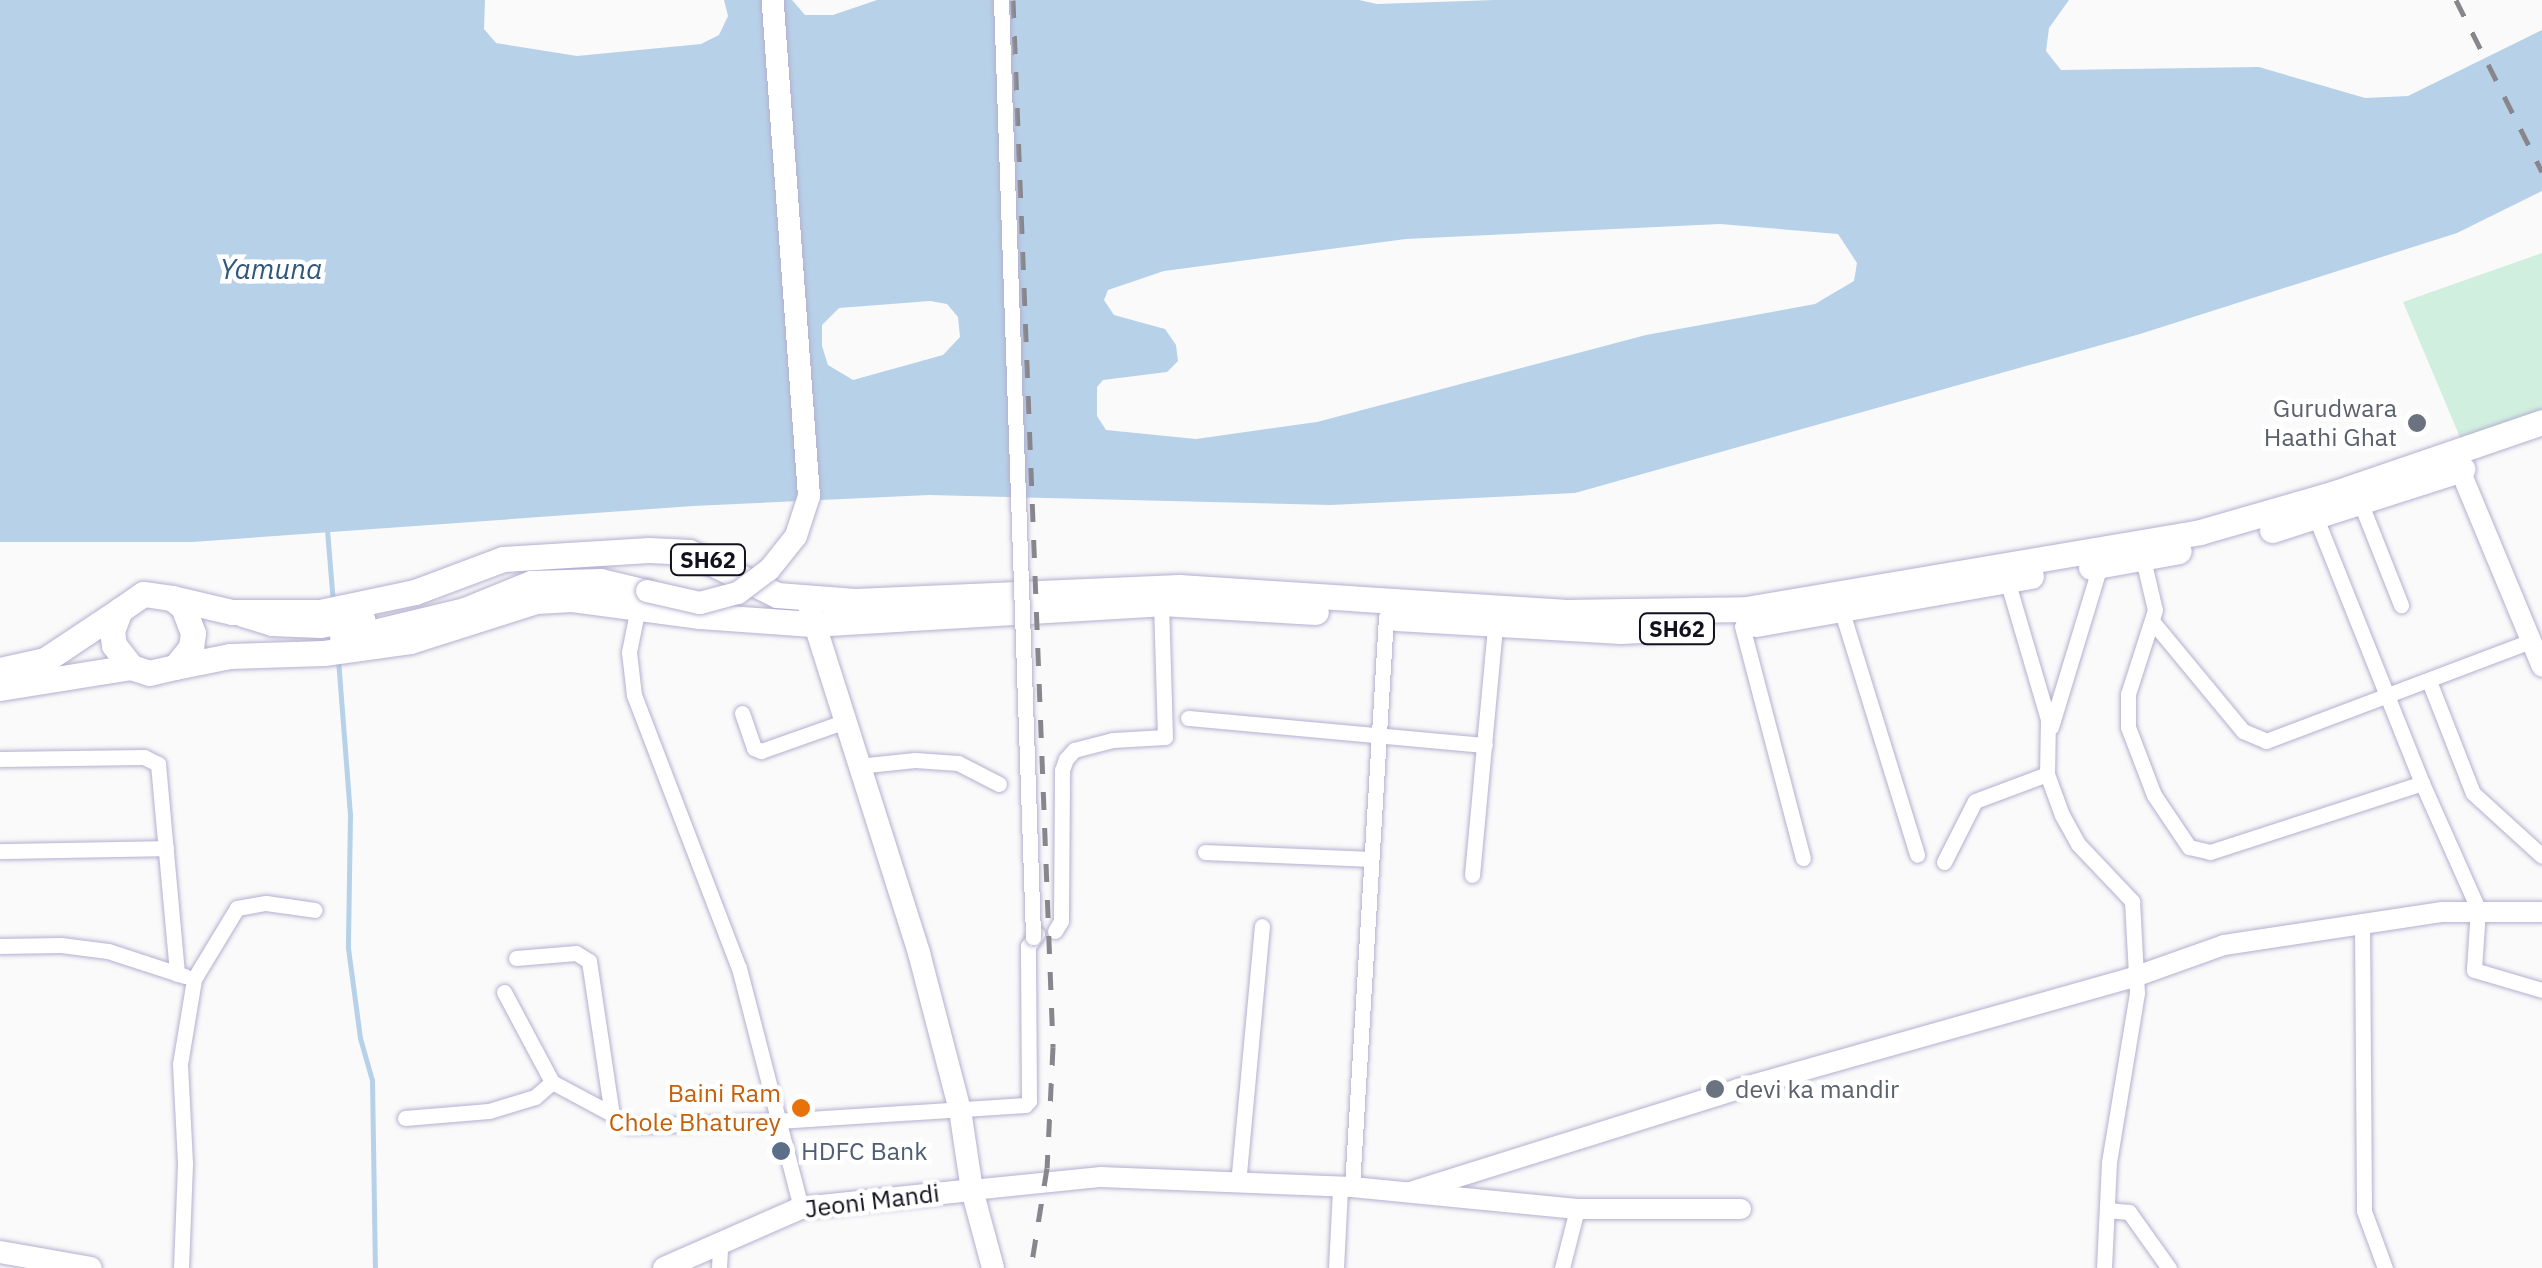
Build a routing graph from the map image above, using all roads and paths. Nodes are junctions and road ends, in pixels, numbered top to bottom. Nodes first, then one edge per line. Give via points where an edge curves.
1 (773, 0) edge
2 (1000, 0) edge
3 (2542, 422) edge
4 (2542, 440) edge
5 (2460, 470) junction
6 (2360, 504) junction
7 (2316, 518) junction
8 (2143, 559) junction
9 (2100, 566) junction
10 (2007, 580) junction
11 (172, 598) junction
12 (808, 598) junction
13 (642, 599) junction
14 (1161, 602) junction
15 (2401, 604) dead end
16 (120, 610) junction
17 (1842, 612) junction
18 (1386, 617) junction
19 (2152, 621) junction
20 (812, 624) junction
21 (1494, 625) junction
22 (1742, 626) junction
23 (353, 630) junction
24 (322, 633) junction
25 (2531, 641) junction
26 (131, 667) junction
27 (175, 667) junction
28 (2542, 667) edge
29 (0, 670) edge
30 (2429, 681) junction
31 (0, 688) edge
32 (2388, 698) junction
33 (742, 713) dead end
34 (1188, 718) dead end
35 (842, 722) junction
36 (2050, 731) junction
37 (1380, 735) junction
38 (1485, 745) junction
39 (0, 758) edge
40 (858, 766) junction
41 (2047, 774) junction
42 (2422, 783) junction
43 (998, 784) dead end
44 (166, 848) junction
45 (0, 851) edge
46 (1205, 852) dead end
47 (1917, 855) dead end
48 (2542, 856) edge
49 (1803, 858) dead end
50 (1371, 859) junction
51 (1944, 862) dead end
52 (1472, 874) dead end
53 (2478, 909) junction
54 (315, 910) dead end
55 (2542, 912) edge
56 (2362, 921) junction
57 (1262, 926) dead end
58 (1055, 931) dead end
59 (0, 946) edge
60 (516, 958) dead end
61 (177, 974) junction
62 (2137, 976) junction
63 (194, 978) junction
64 (2542, 990) edge
65 (504, 992) dead end
66 (552, 1082) junction
67 (960, 1110) junction
68 (612, 1114) junction
69 (406, 1118) dead end
70 (778, 1120) junction
71 (1238, 1184) junction
72 (1346, 1188) junction
73 (972, 1190) junction
74 (1410, 1192) junction
75 (801, 1208) junction
76 (1577, 1209) junction
77 (1740, 1209) dead end
78 (2107, 1210) junction
79 (0, 1252) edge
80 (720, 1257) edge
81 (90, 1268) edge
82 (180, 1268) edge
83 (664, 1268) edge
84 (993, 1268) edge
85 (1336, 1268) edge
86 (1562, 1268) edge
87 (2104, 1268) edge
88 (2169, 1268) edge
89 (2384, 1268) edge

1 - 13 main road, bridge via 809,496 796,536 769,570 738,593 700,603
2 - 67 street, bridge via 1035,936 1028,946 1030,1100 1017,1108
3 - 12 main road, SH62 via 2200,532 1746,609 1562,612 1178,587 898,602
4 - 5 main road, SH62
5 - 6 main road, SH62
5 - 25 street
6 - 7 main road, SH62
6 - 15 street
7 - 8 main road, SH62
7 - 32 street
8 - 9 main road, SH62
8 - 19 street
9 - 10 main road, SH62
9 - 36 street
10 - 17 main road, SH62
10 - 36 street
11 - 16 main road via 142,594
11 - 24 main road, SH62
11 - 27 main road via 193,632
12 - 20 main road
12 - 23 main road, SH62 via 762,590 688,552 503,559 415,592
13 - 20 main road, SH62 via 700,616
13 - 23 main road, SH62 via 536,601 410,641
13 - 23 main road via 602,580 565,577
13 - 70 street via 629,652 634,695 739,968
14 - 18 main road, SH62
14 - 20 main road, SH62
14 - 58 street via 1165,736 1113,740 1066,758
16 - 26 main road via 114,645
16 - 29 main road via 45,660
17 - 22 main road, SH62
17 - 47 street
18 - 21 main road, SH62
18 - 37 street
19 - 32 street via 2254,739 2279,737
19 - 42 street via 2128,694 2128,727 2154,795 2189,847 2210,852
20 - 35 main road
21 - 22 main road, SH62 via 1621,631
21 - 38 street
22 - 49 street
23 - 24 main road, SH62
23 - 24 main road, SH62
24 - 27 main road, SH62
25 - 28 street
25 - 30 street
26 - 27 main road via 148,674
26 - 31 main road
30 - 32 street
30 - 48 street via 2473,793
32 - 42 street
33 - 35 street via 761,751
34 - 37 street
35 - 40 main road
36 - 41 street
37 - 38 street
37 - 50 street
38 - 52 street
39 - 44 street via 152,759 162,773
40 - 43 street via 958,762
40 - 67 main road via 897,879
41 - 51 street via 1974,801
41 - 62 street via 2078,844 2132,900
42 - 53 street
44 - 45 street
44 - 61 street
46 - 50 street
50 - 72 street
53 - 55 street
53 - 56 street
53 - 64 street via 2474,970
54 - 63 street via 266,902 237,908
56 - 62 street via 2224,945
56 - 89 street via 2364,1211
57 - 71 street
59 - 61 street via 93,949
60 - 68 street via 576,952 589,960
61 - 63 street
62 - 74 street
62 - 78 street
63 - 82 street via 180,1064 186,1164
65 - 66 street
66 - 68 street
66 - 69 street via 536,1096 490,1111
67 - 70 street
67 - 73 main road
68 - 70 street via 628,1126
70 - 75 street
71 - 72 street
71 - 73 street via 1101,1177
72 - 74 street
72 - 85 street
73 - 75 main road, Jeoni Mandi
73 - 84 main road
74 - 76 street
75 - 80 main road, Jeoni Mandi
76 - 77 street
76 - 86 street
78 - 87 street
78 - 88 street via 2130,1212
79 - 81 main road
80 - 83 main road, Jeoni Mandi

